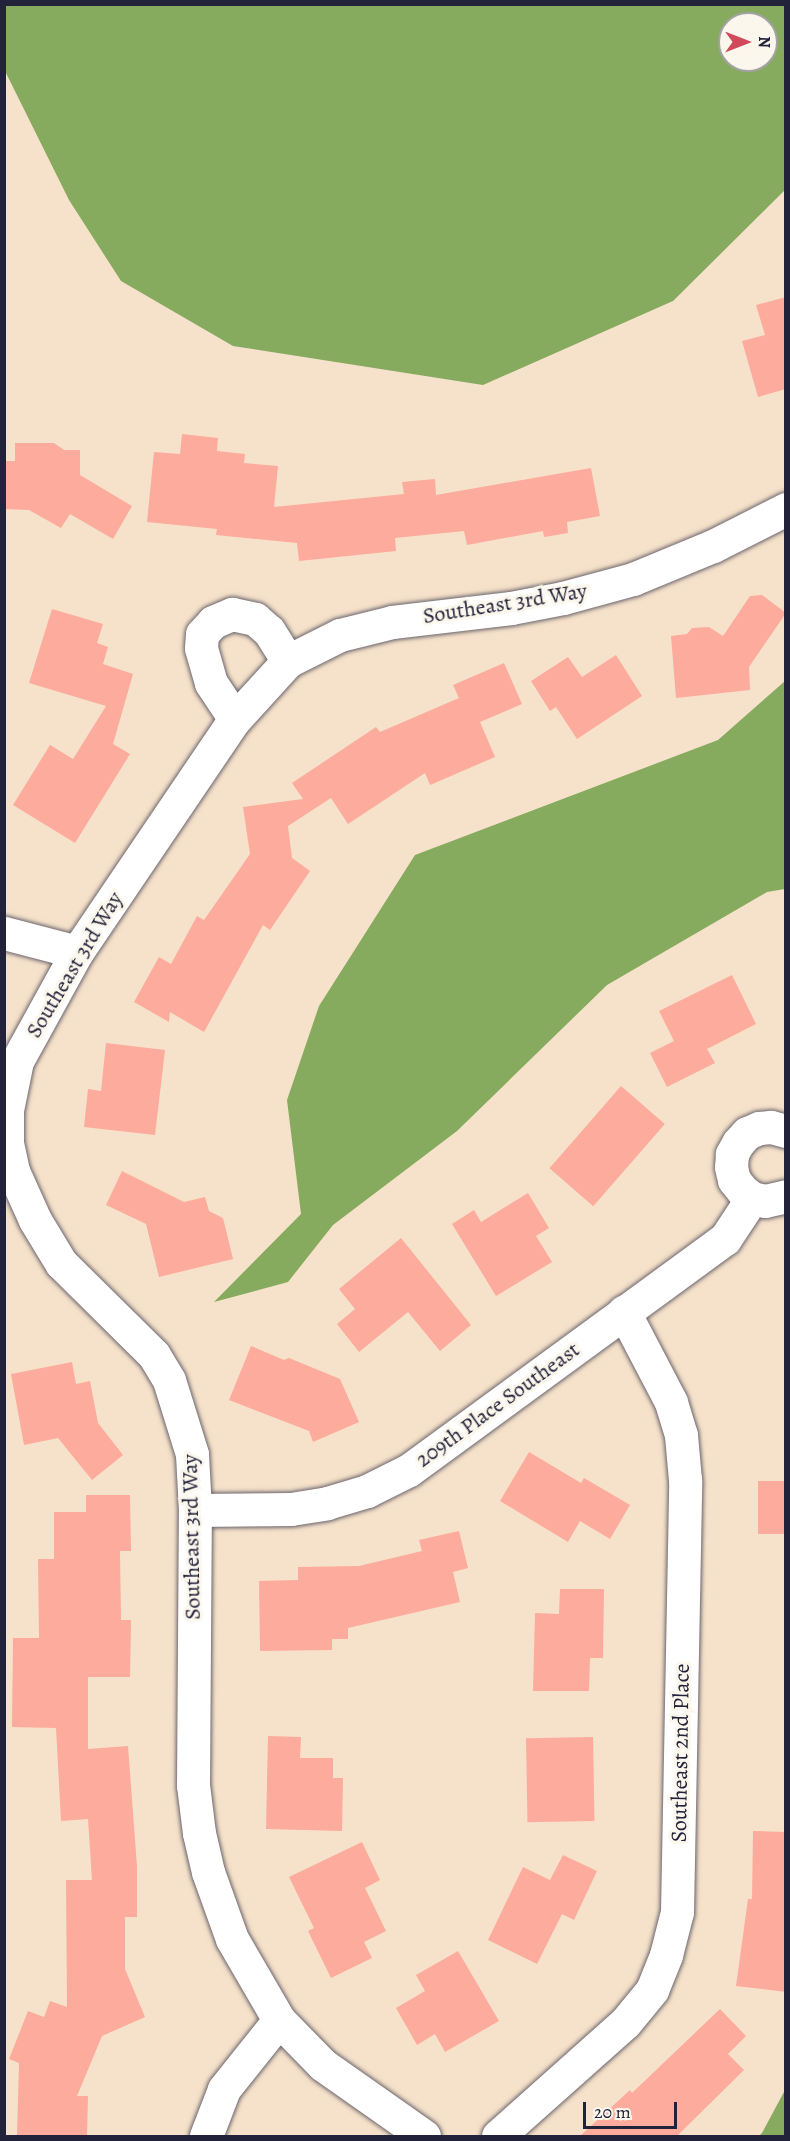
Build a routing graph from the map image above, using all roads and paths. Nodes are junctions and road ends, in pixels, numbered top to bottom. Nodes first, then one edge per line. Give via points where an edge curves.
1 (786, 509) edge
2 (288, 661) junction
3 (236, 720) junction
4 (4, 933) edge
5 (77, 952) junction
6 (786, 1131) edge
7 (786, 1196) edge
8 (752, 1198) junction
9 (624, 1312) junction
10 (195, 1510) junction
11 (279, 2020) junction
12 (206, 2136) edge
13 (424, 2136) edge
14 (498, 2136) edge

1 - 2 street, Southeast 3rd Way via 713,546 633,579 511,608 392,622 340,635
2 - 3 street, Southeast 3rd Way
2 - 3 street via 269,631 255,619 232,614 213,622 202,634 201,648 211,683
3 - 5 street, Southeast 3rd Way
4 - 5 street
5 - 10 street, Southeast 3rd Way via 17,1061 7,1110 7,1143 13,1171 35,1220 61,1263 154,1355 169,1380 192,1454
6 - 8 street via 771,1127 747,1133 732,1154 733,1174
7 - 8 street via 765,1201
8 - 9 street, 209th Place Southeast via 725,1239
9 - 10 street, 209th Place Southeast via 409,1470 367,1491 291,1509
9 - 14 street, Southeast 2nd Place via 671,1402 681,1435 685,1480 677,1912 652,1990 625,2024
10 - 11 street, Southeast 3rd Way via 193,1785 199,1833 232,1939
11 - 12 street via 224,2089
11 - 13 street, Southeast 3rd Way via 323,2065

